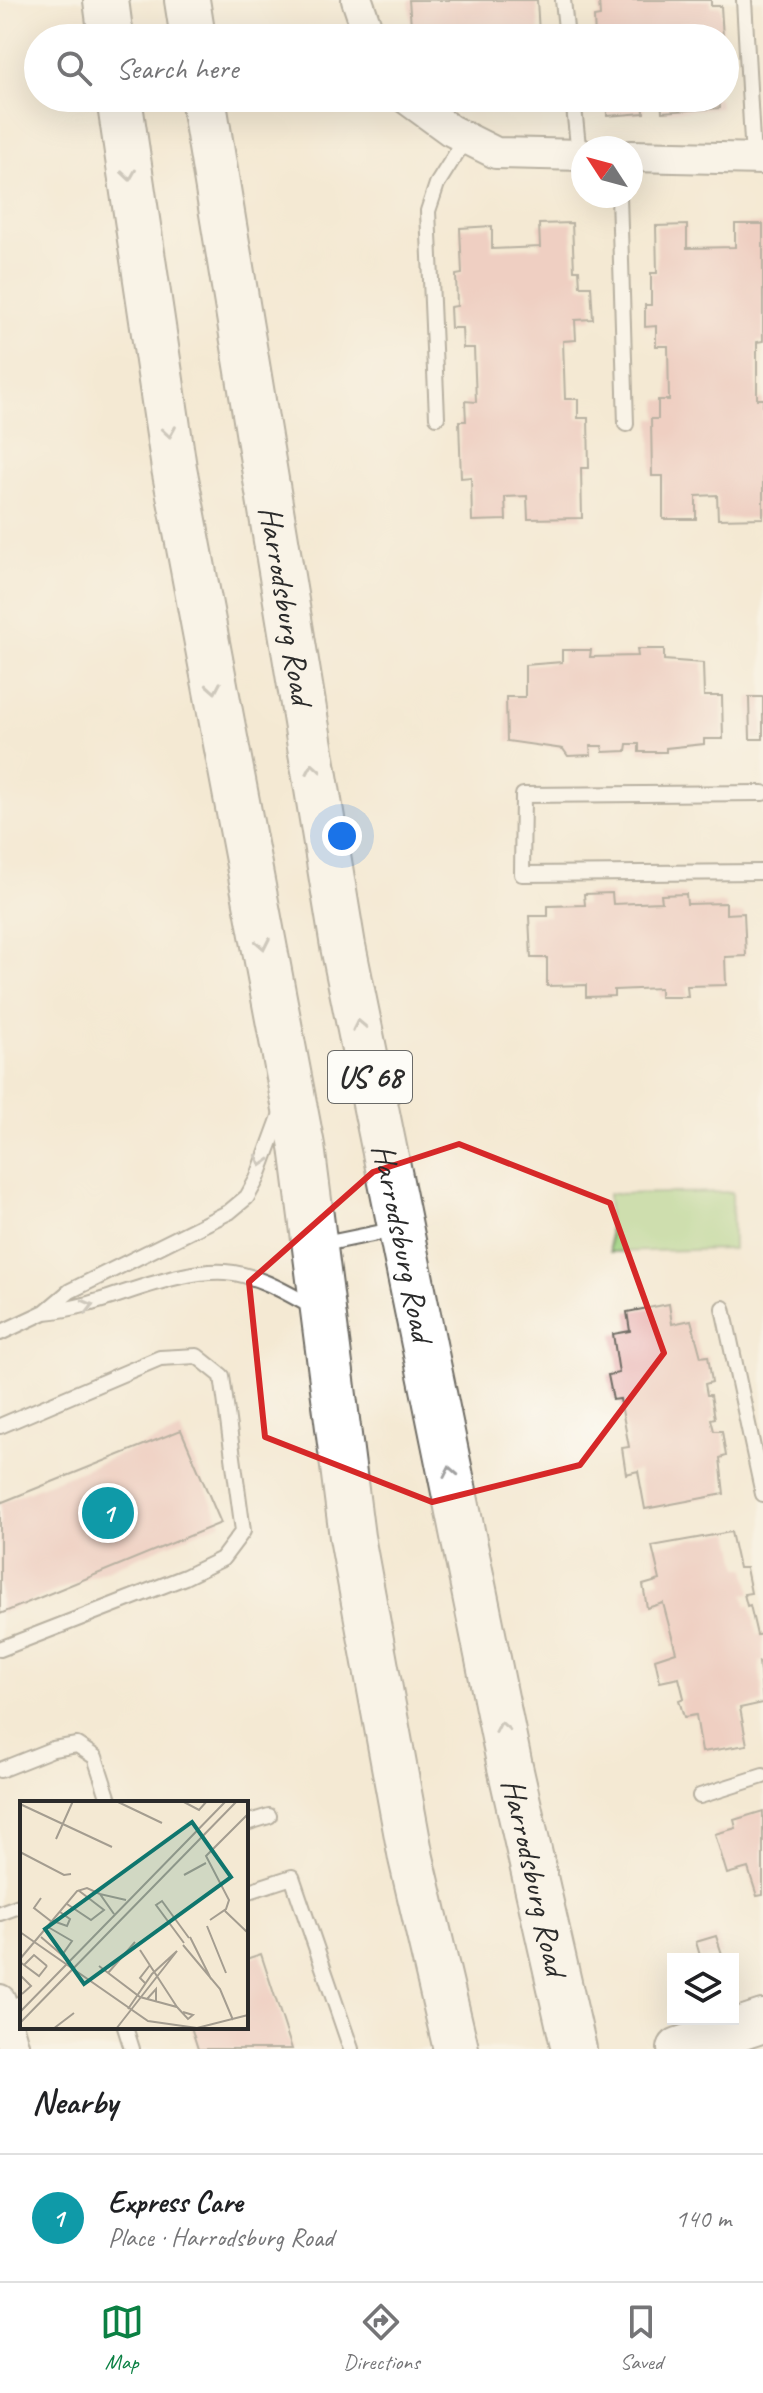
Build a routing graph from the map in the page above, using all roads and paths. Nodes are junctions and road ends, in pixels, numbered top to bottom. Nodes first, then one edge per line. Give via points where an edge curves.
1 (106, 0) edge
2 (187, 0) edge
3 (357, 0) edge
4 (563, 0) edge
5 (744, 0) edge
6 (109, 24) edge
7 (191, 24) edge
8 (365, 24) edge
9 (566, 24) edge
10 (121, 112) edge
11 (205, 112) edge
12 (427, 112) edge
13 (575, 112) edge
14 (578, 136) edge
15 (466, 138) junction
16 (571, 155) edge
17 (643, 156) edge
18 (758, 159) edge
19 (619, 208) edge
20 (437, 417) dead end
21 (626, 424) dead end
22 (763, 793) edge
23 (763, 872) edge
24 (291, 1088) junction
25 (401, 1228) junction
26 (315, 1246) junction
27 (723, 1308) dead end
28 (45, 1312) junction
29 (324, 1313) junction
30 (0, 1333) edge
31 (0, 1426) edge
32 (763, 1494) edge
33 (0, 1649) edge
34 (0, 1770) edge
35 (763, 1776) edge
36 (700, 1796) dead end
37 (109, 1801) edge
38 (269, 1816) dead end
39 (248, 1822) edge
40 (248, 1891) edge
41 (20, 1906) edge
42 (0, 1913) edge
43 (8, 2004) edge
44 (763, 2021) edge
45 (126, 2029) edge
46 (14, 2049) edge
47 (132, 2049) edge
48 (351, 2049) edge
49 (456, 2049) edge
50 (574, 2049) edge
51 (679, 2049) edge

1 - 6 main road
2 - 7 main road
3 - 8 street
4 - 9 lane
5 - 18 lane
10 -> 24 main road, US 68 via 174,468
25 -> 11 main road, Harrodsburg Road / US 68 via 343,946
12 - 15 street
13 - 14 lane
15 - 16 street via 496,153
15 - 20 lane via 437,184 428,211
17 - 18 street
19 - 21 lane
22 - 23 lane via 523,795 522,874
24 - 26 main road, US 68
24 -> 28 lane via 247,1197 229,1212 70,1291
25 - 26 lane
50 -> 25 main road, Harrodsburg Road / US 68 via 510,1767
26 - 29 main road, US 68
27 - 32 lane
28 -> 29 lane via 78,1309 195,1273 228,1272
28 - 30 lane
29 - 49 main road, US 68 via 361,1583 411,1858
31 - 33 lane via 160,1358 197,1356 222,1376 243,1531 222,1559 185,1577
34 - 37 lane via 77,1745 95,1757
35 - 36 lane
38 - 39 lane
40 - 48 lane via 292,1877
41 - 42 lane
43 - 46 street
44 - 51 street
45 - 47 lane

